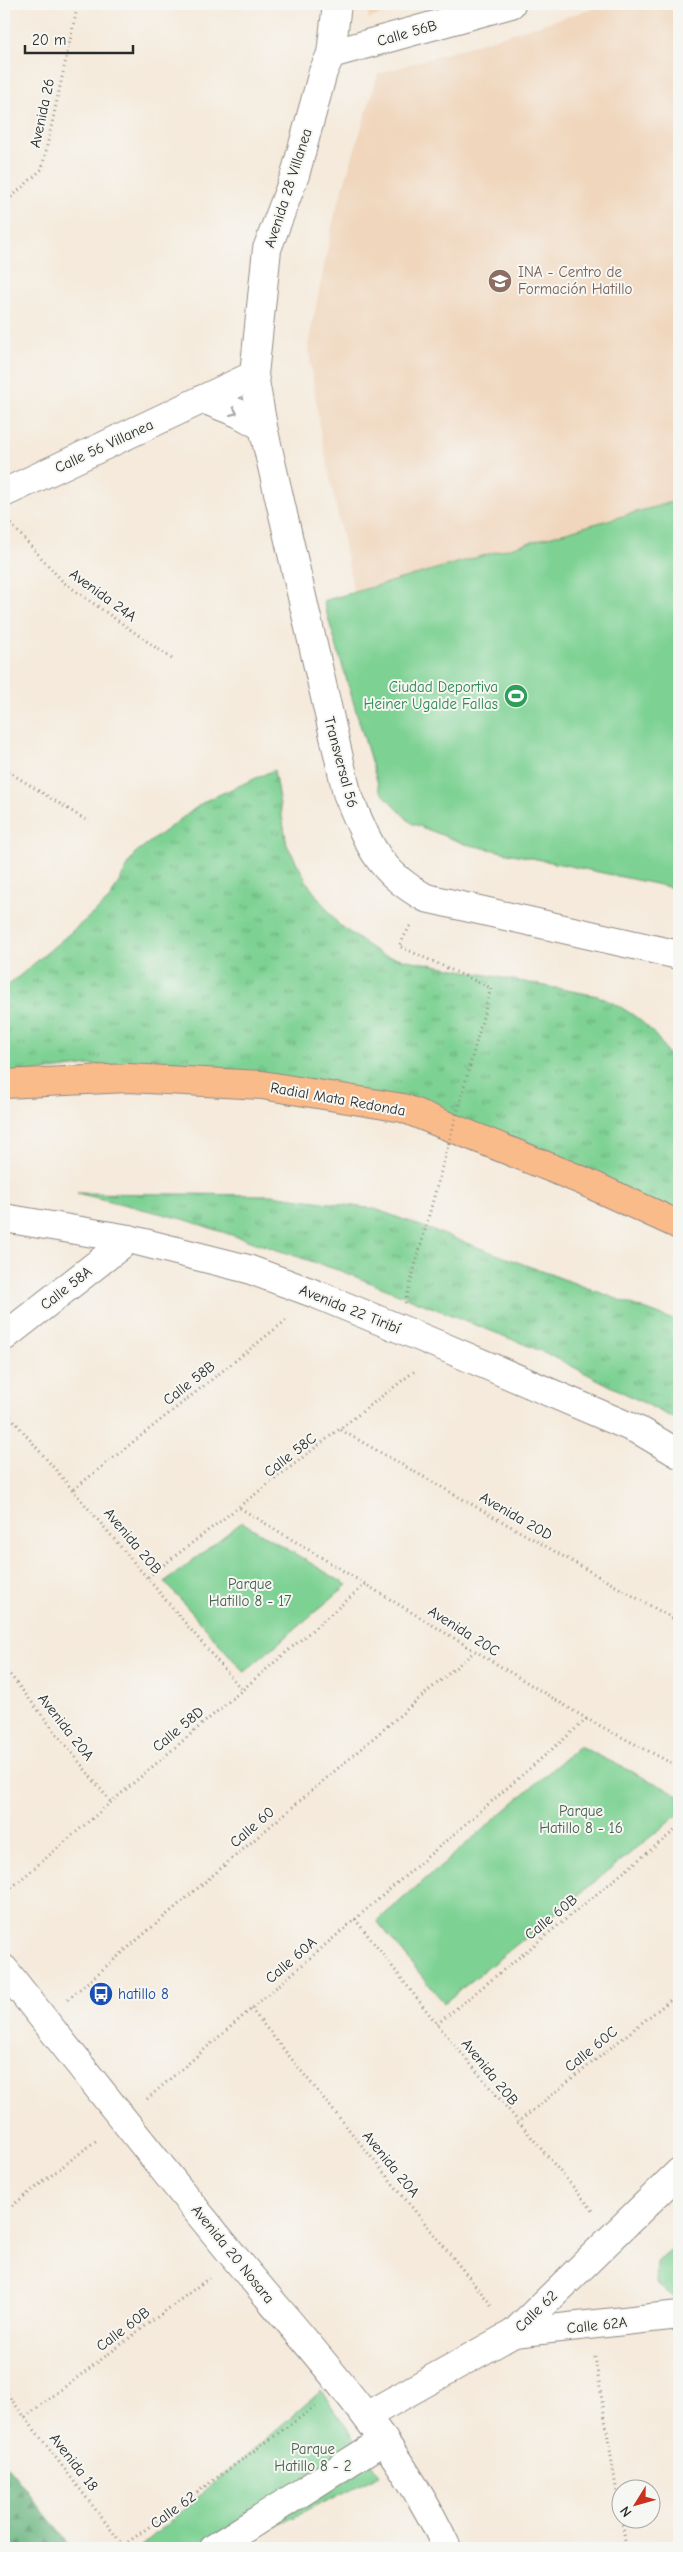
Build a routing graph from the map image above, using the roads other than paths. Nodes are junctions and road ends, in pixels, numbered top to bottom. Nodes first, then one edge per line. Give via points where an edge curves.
1 (337, 4) edge
2 (511, 4) edge
3 (331, 54) junction
4 (254, 375) junction
5 (203, 399) junction
6 (263, 428) junction
7 (4, 493) edge
8 (679, 954) edge
9 (4, 1084) edge
10 (4, 1218) edge
11 (679, 1225) edge
12 (129, 1239) junction
13 (4, 1337) edge
14 (679, 1454) edge
15 (4, 1969) edge
16 (679, 2172) edge
17 (679, 2315) edge
18 (514, 2333) junction
19 (366, 2416) junction
20 (384, 2440) junction
21 (214, 2548) edge
22 (447, 2548) edge

1 - 3 street, Avenida 28 Villanea
2 - 3 street, Calle 56B
3 - 4 street, Avenida 28 Villanea via 323,72 295,175 267,249
4 - 5 street, Calle 56 Villanea
4 - 6 street, Transversal 56
5 -> 6 street via 238,412
5 - 7 street, Calle 56 Villanea
6 - 8 street, Transversal 56 via 346,794 369,845 386,869 426,898
9 - 11 main road, Radial Mata Redonda via 128,1078 262,1085 403,1108 581,1180
10 - 12 street, Avenida 22 Tiribí
12 - 13 street, Calle 58A
12 - 14 street, Avenida 22 Tiribí via 248,1269 318,1295 642,1432
15 - 19 street, Avenida 20 Nosara via 123,2120
16 - 18 street, Calle 62
17 - 18 street, Calle 62A
18 - 19 street, Calle 62
19 - 20 street, Avenida 20 Nosara
20 - 21 street
20 - 22 street, Avenida 20 Nosara via 429,2509

